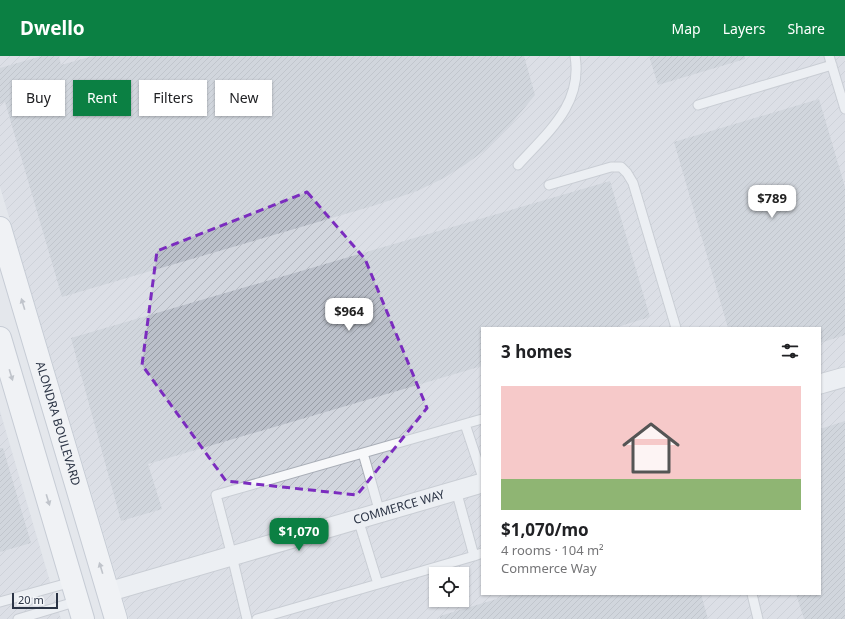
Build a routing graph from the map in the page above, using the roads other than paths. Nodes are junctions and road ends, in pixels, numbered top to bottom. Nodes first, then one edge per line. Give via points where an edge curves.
1 (575, 56) edge
2 (831, 60) edge
3 (698, 105) dead end
4 (845, 109) edge
5 (518, 165) dead end
6 (549, 185) dead end
7 (0, 228) edge
8 (4, 253) edge
9 (676, 327) edge
10 (0, 338) edge
11 (845, 377) edge
12 (821, 384) edge
13 (481, 419) edge
14 (465, 424) junction
15 (363, 452) junction
16 (481, 472) edge
17 (481, 483) edge
18 (456, 490) junction
19 (380, 513) junction
20 (358, 519) junction
21 (478, 554) edge
22 (232, 556) junction
23 (378, 584) junction
24 (108, 592) junction
25 (752, 595) edge
26 (78, 601) edge
27 (0, 602) edge
28 (18, 619) edge
29 (116, 619) edge
30 (247, 619) edge
31 (257, 619) edge
32 (758, 619) edge

1 - 5 lane via 577,69 572,97 560,119
2 - 3 lane
2 - 4 lane
6 - 9 lane via 611,167 621,167 627,173 633,183
7 - 8 main road, ALONDRA BOULEVARD
24 -> 8 main road, ALONDRA BOULEVARD
10 -> 26 main road
11 - 12 street
13 - 14 lane
14 - 15 lane
14 - 16 lane
15 - 19 lane
15 - 22 lane via 216,495
17 - 18 street, COMMERCE WAY
18 - 19 street, COMMERCE WAY
18 - 21 lane
19 - 20 street, COMMERCE WAY
20 - 22 street, COMMERCE WAY
20 - 23 lane
21 - 23 lane
22 - 24 street, COMMERCE WAY
22 - 30 lane
23 - 31 lane
24 - 29 main road, ALONDRA BOULEVARD
25 - 32 lane
26 - 27 lane
26 - 28 lane

